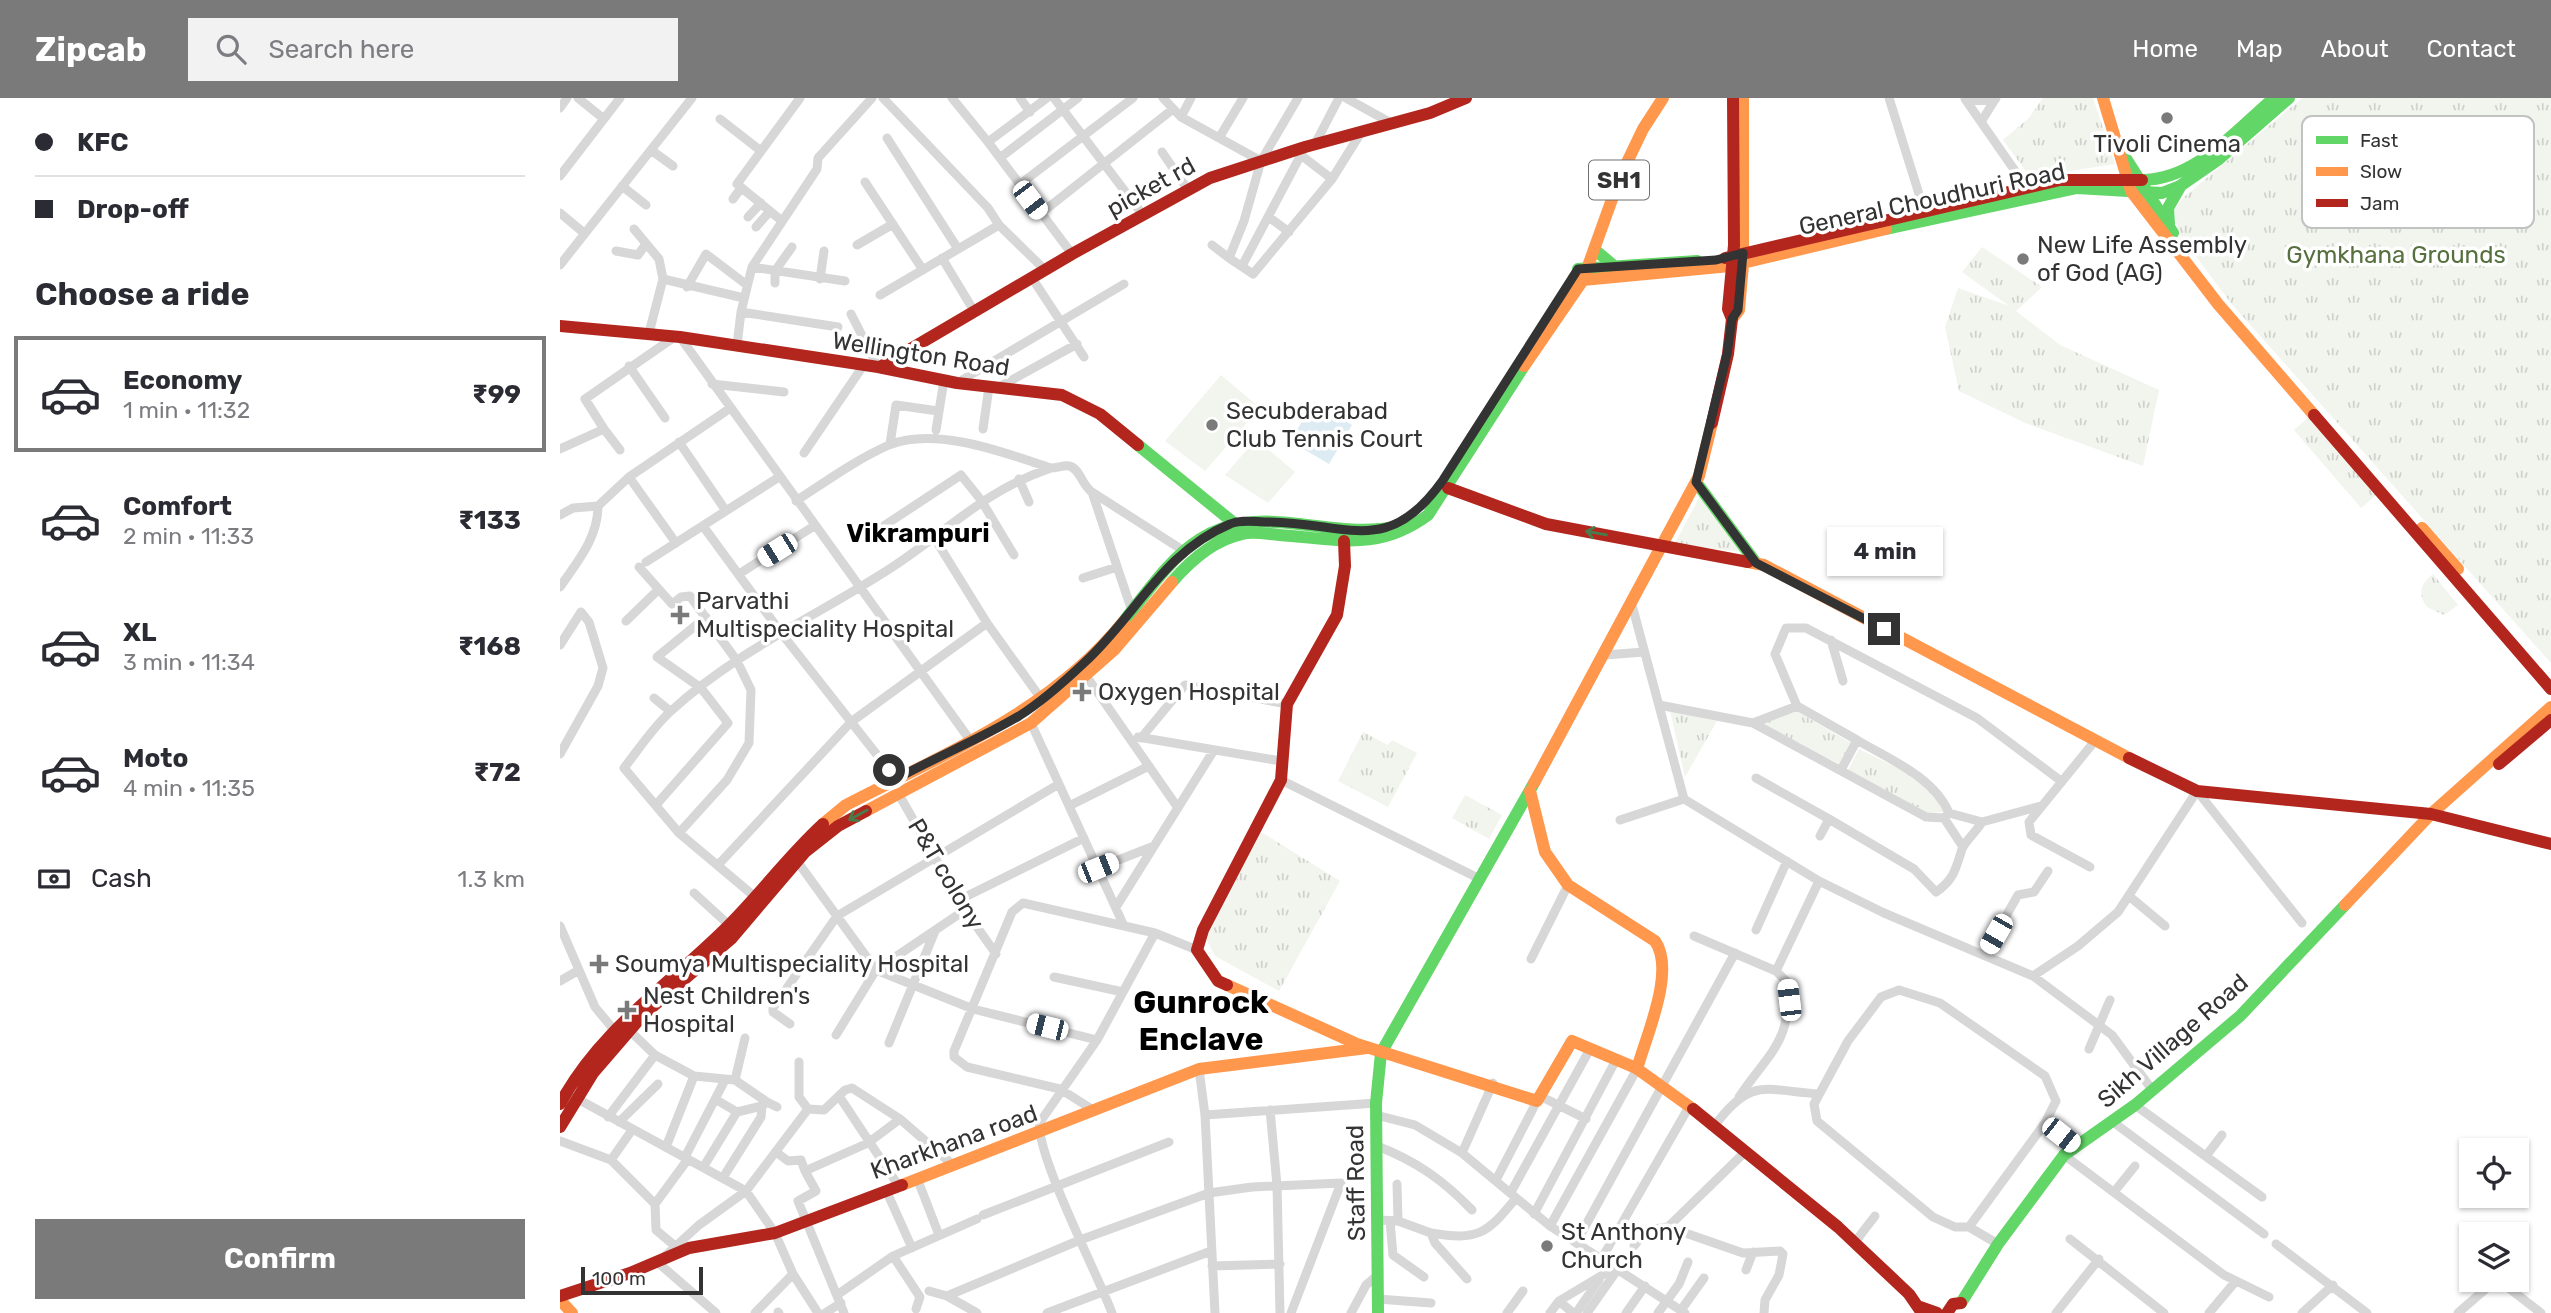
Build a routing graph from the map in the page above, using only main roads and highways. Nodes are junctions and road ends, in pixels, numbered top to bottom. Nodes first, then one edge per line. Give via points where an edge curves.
1 (1653, 98) edge
2 (1663, 98) edge
3 (1733, 98) edge
4 (1743, 98) edge
5 (2103, 98) edge
6 (2111, 98) edge
7 (2274, 98) edge
8 (2289, 98) edge
9 (1463, 99) edge
10 (2120, 163) junction
11 (2111, 179) junction
12 (2134, 185) junction
13 (2180, 187) junction
14 (2153, 212) junction
15 (2170, 228) junction
16 (1595, 250) junction
17 (1738, 259) junction
18 (1613, 265) junction
19 (1581, 274) junction
20 (560, 326) edge
21 (879, 367) junction
22 (1696, 482) junction
23 (1448, 488) junction
24 (1236, 522) junction
25 (1244, 533) junction
26 (1344, 541) junction
27 (1664, 544) junction
28 (1756, 563) junction
29 (2551, 679) edge
30 (2551, 689) edge
31 (2551, 707) edge
32 (2551, 720) edge
33 (1530, 791) junction
34 (2432, 817) junction
35 (2551, 844) edge
36 (727, 932) junction
37 (1367, 1048) junction
38 (1381, 1053) junction
39 (1637, 1069) junction
40 (567, 1089) edge
41 (560, 1104) edge
42 (560, 1127) edge
43 (560, 1298) edge
44 (1961, 1308) edge
45 (1921, 1310) edge
46 (572, 1313) edge
47 (1378, 1313) edge
48 (1937, 1313) edge
49 (1947, 1313) edge

1 - 19 main road, SH1 via 1613,169
2 - 16 main road, SH1 via 1620,177
3 - 17 main road
4 - 17 main road
5 - 10 main road
6 - 12 main road
7 - 12 main road, General Choudhuri Road via 2197,163 2163,180
8 - 13 main road, General Choudhuri Road
9 - 21 main road, picket rd via 1430,113 1210,178
10 - 11 main road
10 - 12 main road
11 - 12 main road
11 - 17 main road via 2060,180
12 - 13 main road, General Choudhuri Road via 2162,193
12 - 14 main road
12 - 17 main road, General Choudhuri Road via 2077,188
13 - 15 main road via 2168,208
14 - 15 main road
14 - 30 main road via 2218,304
15 - 29 main road via 2227,306
16 - 18 main road
16 - 19 main road, SH1
17 - 18 main road
17 - 19 main road
17 - 22 main road via 1728,309 1732,319 1727,354
18 - 19 main road
19 - 23 main road, SH1
19 - 24 main road, SH1 via 1427,503 1412,516 1385,530 1369,531 1291,522
20 - 21 main road, Wellington Road via 649,333
21 - 24 main road, Wellington Road via 951,382 1062,396 1100,414
22 - 27 main road
22 - 28 main road
23 - 26 main road, SH1 via 1428,515 1405,532 1373,541
27 -> 23 main road via 1546,524
24 - 25 main road, Wellington Road
24 - 36 main road, SH1 via 1173,560 1106,641 1042,700 824,821 790,854
25 - 26 main road, SH1
25 -> 36 main road, SH1 via 1222,540 1185,567 1087,677 1031,723 838,826
26 - 37 main road via 1337,615 1287,704 1280,780 1212,911 1198,950 1219,981
27 - 28 main road
27 - 33 main road
28 - 34 main road via 2094,742 2197,791
31 - 34 main road, Sikh Village Road
32 - 34 main road, Sikh Village Road
33 - 38 main road
33 - 39 main road via 1545,852 1568,885 1661,950 1659,986
34 - 35 main road
34 - 44 main road, Sikh Village Road via 2240,1016 2153,1091 2064,1155 1998,1244
36 - 40 main road, SH1 via 593,1073
36 - 40 main road, SH1 via 666,979 614,1030
37 - 38 main road
37 - 43 main road, Kharkhana road via 1199,1069 807,1222 775,1233 689,1248
38 - 39 main road via 1539,1098 1572,1041
38 - 47 main road, Staff Road via 1377,1146 1389,1221 1378,1275
39 - 45 main road via 1690,1105 1855,1242 1900,1282
40 - 41 main road, SH1
40 - 42 main road, SH1
43 - 46 main road
44 - 49 main road via 1953,1304
45 - 48 main road

